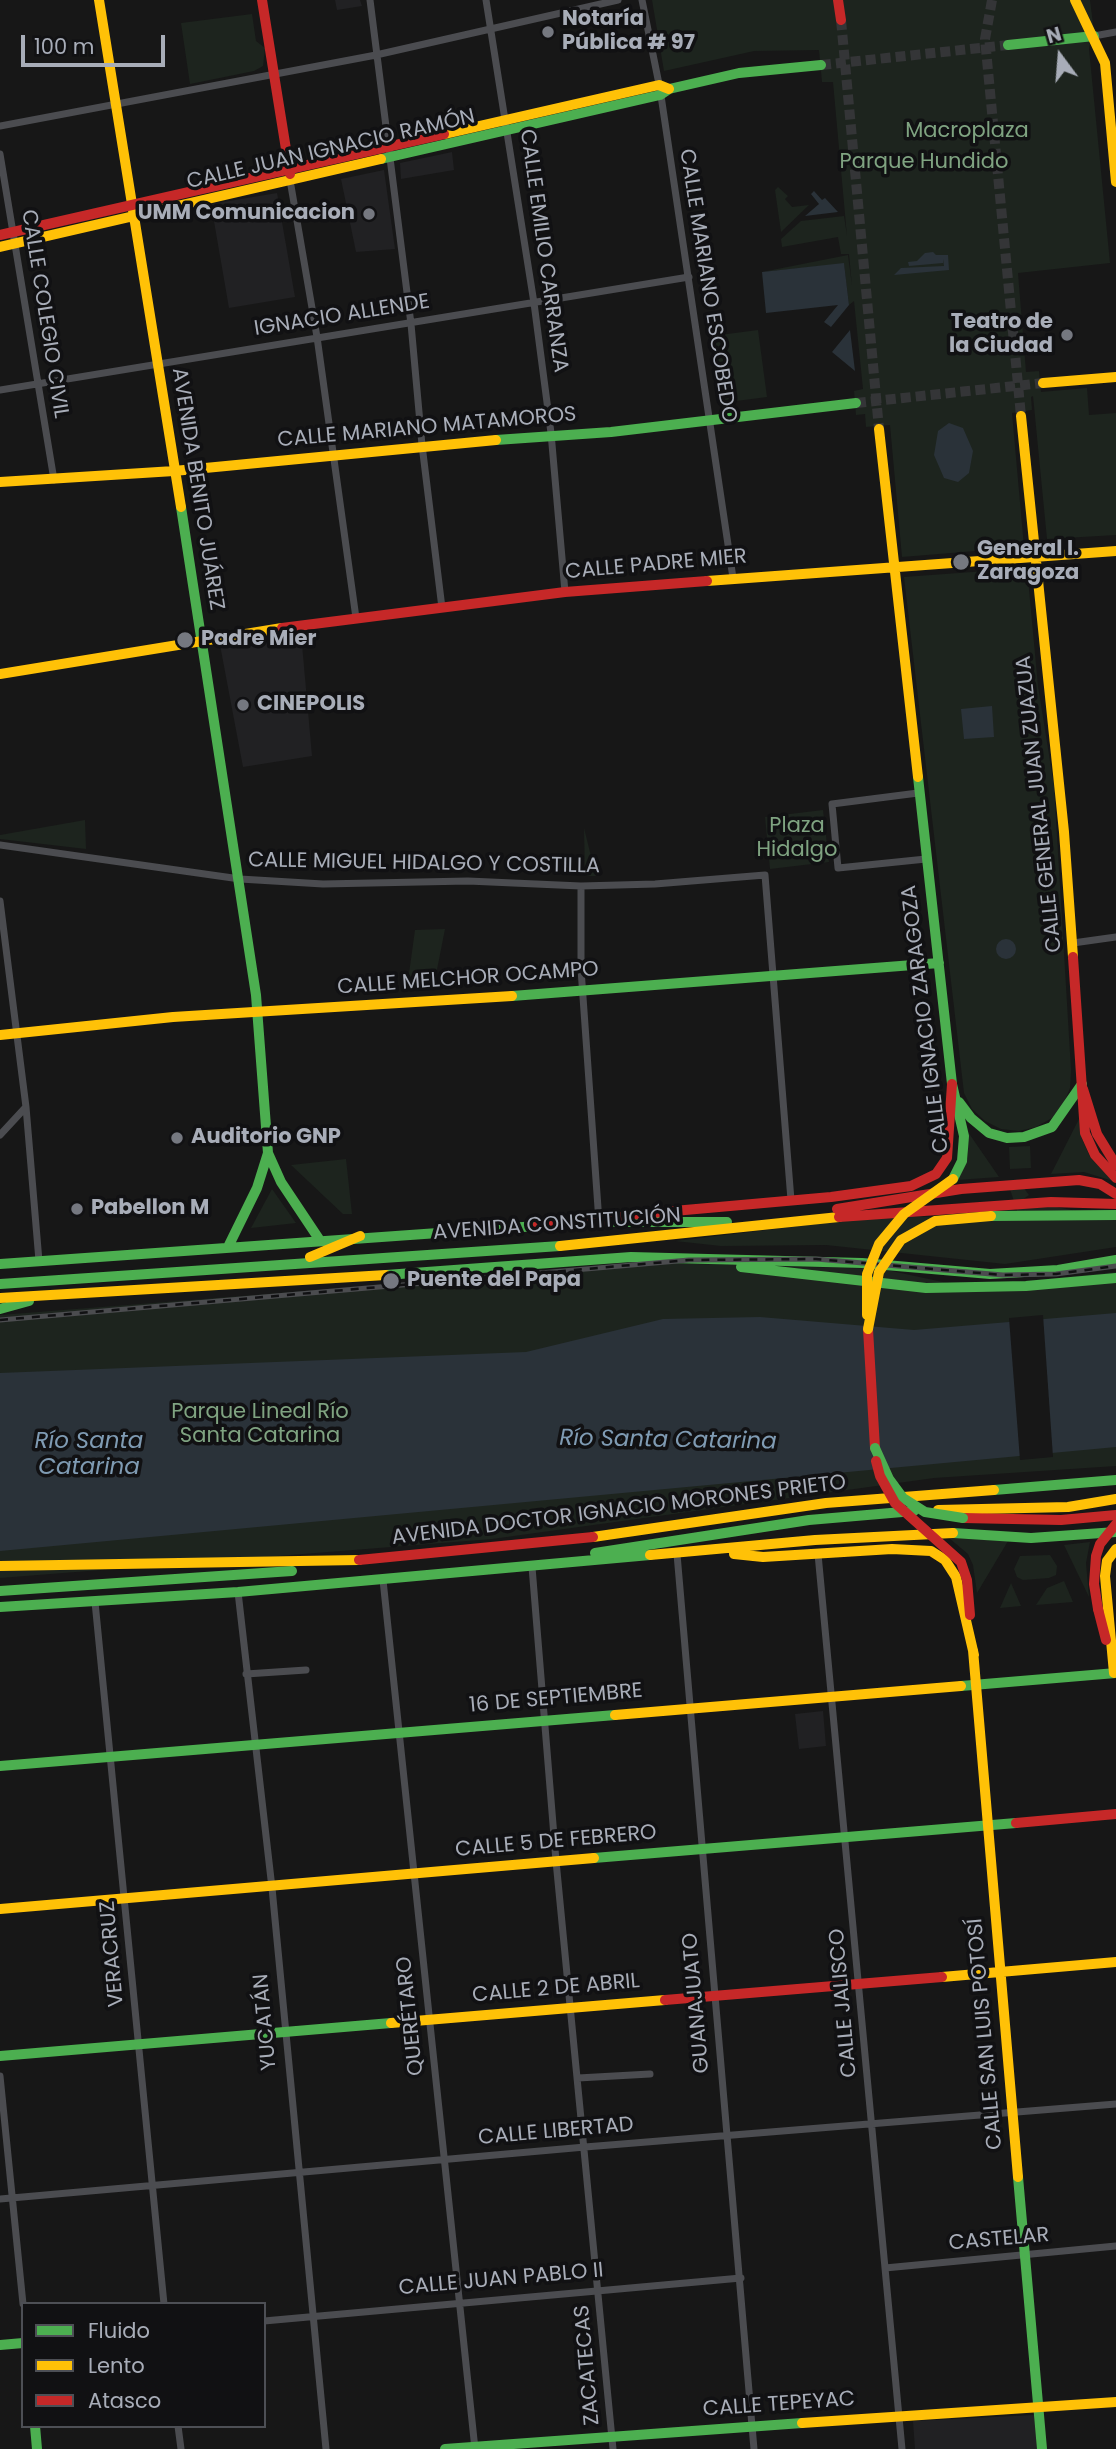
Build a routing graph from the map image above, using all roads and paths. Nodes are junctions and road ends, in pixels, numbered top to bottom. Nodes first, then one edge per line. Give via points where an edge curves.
1 (100, 0) edge
2 (262, 0) edge
3 (370, 0) edge
4 (486, 0) edge
5 (618, 0) edge
6 (642, 0) edge
7 (838, 0) edge
8 (1075, 0) edge
9 (841, 20) tunnel mouth
10 (490, 28) junction
11 (1116, 32) edge
12 (1094, 36) junction
13 (1008, 45) tunnel mouth
14 (376, 55) junction
15 (821, 65) tunnel mouth
16 (272, 74) junction
17 (663, 89) junction
18 (116, 104) junction
19 (507, 124) junction
20 (0, 126) edge
21 (388, 152) junction
22 (0, 154) edge
23 (289, 167) junction
24 (290, 180) junction
25 (1116, 182) edge
26 (132, 210) junction
27 (13, 232) junction
28 (0, 235) edge
29 (15, 244) junction
30 (0, 247) edge
31 (689, 277) junction
32 (534, 303) junction
33 (411, 324) junction
34 (317, 338) junction
35 (158, 364) junction
36 (1116, 377) edge
37 (1043, 383) tunnel mouth
38 (38, 385) junction
39 (0, 390) edge
40 (856, 404) tunnel mouth
41 (1021, 416) tunnel mouth
42 (710, 420) junction
43 (879, 429) tunnel mouth
44 (551, 437) junction
45 (422, 445) junction
46 (333, 453) junction
47 (174, 471) junction
48 (54, 480) junction
49 (0, 482) edge
50 (1116, 551) edge
51 (1034, 556) junction
52 (893, 566) junction
53 (733, 578) junction
54 (565, 592) junction
55 (442, 608) junction
56 (356, 618) junction
57 (201, 639) junction
58 (0, 674) edge
59 (918, 793) junction
60 (0, 845) edge
61 (926, 859) junction
62 (240, 878) junction
63 (581, 886) junction
64 (0, 901) edge
65 (1116, 937) edge
66 (1073, 943) junction
67 (939, 963) junction
68 (774, 977) junction
69 (583, 991) junction
70 (257, 1013) junction
71 (15, 1032) junction
72 (0, 1035) edge
73 (952, 1084) junction
74 (1082, 1086) junction
75 (955, 1096) junction
76 (26, 1107) junction
77 (0, 1135) edge
78 (268, 1153) junction
79 (1116, 1165) edge
80 (1116, 1178) edge
81 (1116, 1194) edge
82 (791, 1200) junction
83 (1116, 1204) edge
84 (1116, 1215) edge
85 (599, 1222) junction
86 (777, 1222) junction
87 (360, 1236) junction
88 (319, 1239) junction
89 (229, 1245) junction
90 (631, 1257) junction
91 (1116, 1260) edge
92 (39, 1261) junction
93 (298, 1262) junction
94 (0, 1264) edge
95 (114, 1277) junction
96 (1116, 1278) edge
97 (0, 1284) edge
98 (235, 1286) junction
99 (50, 1294) junction
100 (0, 1298) edge
101 (0, 1309) edge
102 (869, 1329) junction
103 (874, 1448) junction
104 (1116, 1480) edge
105 (1116, 1499) edge
106 (1116, 1515) edge
107 (1116, 1524) edge
108 (1116, 1532) edge
109 (1116, 1549) edge
110 (715, 1550) junction
111 (818, 1553) junction
112 (677, 1554) junction
113 (338, 1563) junction
114 (0, 1566) edge
115 (532, 1567) junction
116 (383, 1580) junction
117 (0, 1591) edge
118 (238, 1592) junction
119 (95, 1602) junction
120 (0, 1607) edge
121 (971, 1615) joint
122 (974, 1655) junction
123 (306, 1670) dead end
124 (1115, 1673) edge
125 (246, 1674) junction
126 (976, 1685) junction
127 (1116, 1687) edge
128 (832, 1697) junction
129 (690, 1708) junction
130 (543, 1719) junction
131 (398, 1732) junction
132 (253, 1745) junction
133 (112, 1755) junction
134 (0, 1766) edge
135 (1116, 1814) edge
136 (988, 1824) junction
137 (847, 1837) junction
138 (701, 1849) junction
139 (556, 1861) junction
140 (413, 1874) junction
141 (272, 1888) junction
142 (126, 1899) junction
143 (0, 1909) edge
144 (1116, 1962) edge
145 (1000, 1972) junction
146 (860, 1983) junction
147 (713, 1994) junction
148 (571, 2007) junction
149 (429, 2020) junction
150 (285, 2033) junction
151 (139, 2044) junction
152 (0, 2056) edge
153 (650, 2074) dead end
154 (0, 2076) edge
155 (578, 2078) junction
156 (1116, 2104) edge
157 (1012, 2113) junction
158 (872, 2123) junction
159 (727, 2136) junction
160 (585, 2147) junction
161 (444, 2160) junction
162 (298, 2175) junction
163 (153, 2186) junction
164 (13, 2198) junction
165 (0, 2199) edge
166 (1116, 2246) edge
167 (1025, 2255) junction
168 (885, 2268) junction
169 (741, 2278) junction
170 (598, 2291) junction
171 (23, 2302) edge
172 (164, 2302) edge
173 (459, 2304) junction
174 (312, 2317) junction
175 (266, 2321) edge
176 (21, 2343) edge
177 (0, 2345) edge
178 (1116, 2402) edge
179 (1038, 2408) junction
180 (899, 2417) junction
181 (752, 2426) junction
182 (35, 2428) edge
183 (178, 2428) edge
184 (612, 2435) junction
185 (475, 2448) edge
186 (37, 2449) edge
187 (181, 2449) edge
188 (326, 2449) edge
189 (445, 2449) edge
190 (613, 2449) edge
191 (754, 2449) edge
192 (902, 2449) edge
193 (1042, 2449) edge

1 - 18 main road, AVENIDA BENITO JUÁREZ
2 - 16 main road
3 - 14 street
4 - 10 street, CALLE EMILIO CARRANZA
5 - 10 street
6 - 17 street, CALLE MARIANO ESCOBEDO
7 - 9 main road
8 - 12 main road
10 - 14 street
10 - 19 street, CALLE EMILIO CARRANZA
11 - 12 street
12 - 13 main road
12 - 25 main road via 1105,63
14 - 16 street
14 - 21 street
15 - 17 main road, CALLE JUAN IGNACIO RAMÓN via 739,73
16 - 18 street
16 - 23 main road
17 - 19 main road, CALLE JUAN IGNACIO RAMÓN
17 - 31 street, CALLE MARIANO ESCOBEDO
18 - 20 street
18 - 26 main road, AVENIDA BENITO JUÁREZ
19 - 21 main road, CALLE JUAN IGNACIO RAMÓN
19 - 32 street, CALLE EMILIO CARRANZA
21 - 23 main road, CALLE JUAN IGNACIO RAMÓN
21 - 24 main road, CALLE JUAN IGNACIO RAMÓN
21 - 33 street
22 - 27 street, CALLE COLEGIO CIVIL
23 - 24 main road
23 - 26 main road, CALLE JUAN IGNACIO RAMÓN
24 - 26 main road, CALLE JUAN IGNACIO RAMÓN
24 - 34 street
26 - 27 main road, CALLE JUAN IGNACIO RAMÓN
26 - 29 main road, CALLE JUAN IGNACIO RAMÓN
26 - 35 main road, AVENIDA BENITO JUÁREZ
27 - 28 main road, CALLE JUAN IGNACIO RAMÓN
27 - 29 street, CALLE COLEGIO CIVIL
29 - 30 main road, CALLE JUAN IGNACIO RAMÓN
29 - 38 street, CALLE COLEGIO CIVIL
31 - 32 street, IGNACIO ALLENDE
31 - 42 street, CALLE MARIANO ESCOBEDO
32 - 33 street, IGNACIO ALLENDE
32 - 44 street, CALLE EMILIO CARRANZA
33 - 34 street, IGNACIO ALLENDE
33 - 45 street
34 - 35 street, IGNACIO ALLENDE
34 - 46 street
35 - 38 street, IGNACIO ALLENDE
35 - 47 main road, AVENIDA BENITO JUÁREZ
36 - 37 main road
38 - 39 street, IGNACIO ALLENDE
38 - 48 street, CALLE COLEGIO CIVIL
40 - 42 main road, CALLE MARIANO MATAMOROS
41 - 51 main road, CALLE GENERAL JUAN ZUAZUA
42 - 44 main road, CALLE MARIANO MATAMOROS
42 - 53 street, CALLE MARIANO ESCOBEDO
43 - 52 main road, CALLE IGNACIO ZARAGOZA
44 - 45 main road, CALLE MARIANO MATAMOROS
44 - 54 street, CALLE EMILIO CARRANZA
45 - 46 main road, CALLE MARIANO MATAMOROS
45 - 55 street
46 - 47 main road, CALLE MARIANO MATAMOROS
46 - 56 street
47 - 48 main road, CALLE MARIANO MATAMOROS
47 - 57 main road, AVENIDA BENITO JUÁREZ
48 - 49 main road, CALLE MARIANO MATAMOROS
50 - 51 main road, CALLE PADRE MIER
51 - 52 main road, CALLE PADRE MIER
51 - 66 main road, CALLE GENERAL JUAN ZUAZUA
52 - 53 main road, CALLE PADRE MIER
52 - 59 main road, CALLE IGNACIO ZARAGOZA
53 - 54 main road, CALLE PADRE MIER
54 - 55 main road, CALLE PADRE MIER
55 - 56 main road, CALLE PADRE MIER
56 - 57 main road, CALLE PADRE MIER
57 - 58 main road, CALLE PADRE MIER
57 - 62 main road, AVENIDA BENITO JUÁREZ
59 - 61 main road, CALLE IGNACIO ZARAGOZA
59 - 61 street via 832,804 838,868
60 - 62 street, CALLE MIGUEL HIDALGO Y COSTILLA
61 - 67 main road, CALLE IGNACIO ZARAGOZA
62 - 63 street, CALLE MIGUEL HIDALGO Y COSTILLA via 323,884 468,881
62 - 70 main road, AVENIDA BENITO JUÁREZ
63 - 68 street, CALLE MIGUEL HIDALGO Y COSTILLA via 765,875
63 - 69 street
64 - 71 street
65 - 66 street
66 - 74 main road, CALLE GENERAL JUAN ZUAZUA
67 - 68 main road, CALLE MELCHOR OCAMPO
67 - 73 main road, CALLE IGNACIO ZARAGOZA
68 - 69 main road, CALLE MELCHOR OCAMPO
68 - 82 street
69 - 70 main road, CALLE MELCHOR OCAMPO
69 - 85 street
70 - 71 main road, CALLE MELCHOR OCAMPO
70 - 78 main road, AVENIDA BENITO JUÁREZ
71 - 72 main road, CALLE MELCHOR OCAMPO
71 - 76 street
73 - 75 main road, CALLE IGNACIO ZARAGOZA
73 - 82 main road via 949,1149 936,1174 898,1188
74 - 75 main road via 1052,1128 1019,1138 999,1137 983,1129
74 - 79 main road via 1097,1135
74 - 80 main road, CALLE GENERAL JUAN ZUAZUA via 1089,1144
75 - 102 main road, CALLE IGNACIO ZARAGOZA, bridge via 964,1152 953,1179 904,1214 879,1244 867,1274
76 - 77 street
76 - 92 street
78 - 88 main road, AVENIDA BENITO JUÁREZ via 281,1182
78 - 89 main road, AVENIDA BENITO JUÁREZ via 257,1188
81 - 86 main road via 1089,1181 1054,1182 910,1196
82 - 85 main road via 629,1215
83 - 86 main road, AVENIDA CONSTITUCIÓN via 993,1204
84 - 102 main road, bridge via 935,1221 901,1240 879,1272
85 - 86 main road
85 - 87 main road
86 - 93 main road, AVENIDA CONSTITUCIÓN via 601,1243
87 - 88 main road
87 - 93 main road
88 - 89 main road
89 - 92 main road
90 - 91 main road, AVENIDA CONSTITUCIÓN via 849,1262 990,1274 1058,1270
90 - 96 main road via 926,1288
90 - 98 main road, AVENIDA CONSTITUCIÓN
92 - 94 main road
93 - 95 main road, AVENIDA CONSTITUCIÓN
95 - 97 main road, AVENIDA CONSTITUCIÓN
95 - 98 main road
98 - 99 main road, AVENIDA CONSTITUCIÓN
99 - 100 main road, AVENIDA CONSTITUCIÓN
99 - 101 main road
102 - 103 main road, CALLE IGNACIO ZARAGOZA
103 - 106 main road, bridge via 894,1488 914,1506 937,1516 1061,1520
103 - 121 main road, CALLE IGNACIO ZARAGOZA, bridge via 880,1476 895,1503 961,1562
104 - 113 main road, AVENIDA DOCTOR IGNACIO MORONES PRIETO via 825,1503 578,1539
105 - 115 main road via 1069,1507 837,1517 608,1550
107 - 124 main road, bridge via 1100,1544 1094,1584
108 - 110 main road, AVENIDA DOCTOR IGNACIO MORONES PRIETO via 1031,1538 925,1534
109 - 124 main road via 1107,1561 1105,1576
110 - 111 main road via 763,1557
110 - 112 main road, AVENIDA DOCTOR IGNACIO MORONES PRIETO
111 - 122 main road via 913,1549 939,1555 956,1577
111 - 128 street, CALLE JALISCO
112 - 115 main road, AVENIDA DOCTOR IGNACIO MORONES PRIETO
112 - 129 street, GUANAJUATO
113 - 114 main road, AVENIDA DOCTOR IGNACIO MORONES PRIETO
113 - 117 main road via 234,1577
115 - 116 main road, AVENIDA DOCTOR IGNACIO MORONES PRIETO
115 - 130 street, ZACATECAS
116 - 118 main road, AVENIDA DOCTOR IGNACIO MORONES PRIETO
116 - 131 street, QUERÉTARO
118 - 119 main road, AVENIDA DOCTOR IGNACIO MORONES PRIETO
118 - 125 street, YUCATÁN
119 - 120 main road, AVENIDA DOCTOR IGNACIO MORONES PRIETO
119 - 133 street, VERACRUZ
121 - 122 main road, CALLE SAN LUIS POTOSÍ
122 - 126 main road, CALLE SAN LUIS POTOSÍ
123 - 125 street
124 - 126 main road, 16 DE SEPTIEMBRE
124 - 127 main road
125 - 132 street, YUCATÁN
126 - 128 main road, 16 DE SEPTIEMBRE
126 - 136 main road, CALLE SAN LUIS POTOSÍ
128 - 129 main road, 16 DE SEPTIEMBRE
128 - 137 street, CALLE JALISCO
129 - 130 main road, 16 DE SEPTIEMBRE
129 - 138 street, GUANAJUATO
130 - 131 main road, 16 DE SEPTIEMBRE
130 - 139 street, ZACATECAS
131 - 132 main road, 16 DE SEPTIEMBRE
131 - 140 street, QUERÉTARO
132 - 133 main road, 16 DE SEPTIEMBRE
132 - 141 street, YUCATÁN
133 - 134 main road, 16 DE SEPTIEMBRE
133 - 142 street, VERACRUZ
135 - 136 main road, CALLE 5 DE FEBRERO
136 - 137 main road, CALLE 5 DE FEBRERO
136 - 145 main road, CALLE SAN LUIS POTOSÍ
137 - 138 main road, CALLE 5 DE FEBRERO
137 - 146 street, CALLE JALISCO
138 - 139 main road, CALLE 5 DE FEBRERO
138 - 147 street, GUANAJUATO
139 - 140 main road, CALLE 5 DE FEBRERO
139 - 148 street, ZACATECAS
140 - 141 main road, CALLE 5 DE FEBRERO
140 - 149 street, QUERÉTARO
141 - 142 main road, CALLE 5 DE FEBRERO
141 - 150 street, YUCATÁN
142 - 143 main road, CALLE 5 DE FEBRERO
142 - 151 street, VERACRUZ
144 - 145 main road, CALLE 2 DE ABRIL
145 - 146 main road, CALLE 2 DE ABRIL
145 - 157 main road, CALLE SAN LUIS POTOSÍ
146 - 147 main road, CALLE 2 DE ABRIL
146 - 158 street, CALLE JALISCO
147 - 148 main road, CALLE 2 DE ABRIL
147 - 159 street, GUANAJUATO
148 - 149 main road, CALLE 2 DE ABRIL
148 - 155 street, ZACATECAS
149 - 150 main road, CALLE 2 DE ABRIL
149 - 161 street, QUERÉTARO
150 - 151 main road, CALLE 2 DE ABRIL
150 - 162 street, YUCATÁN
151 - 152 main road, CALLE 2 DE ABRIL
151 - 163 street, VERACRUZ
153 - 155 street
154 - 164 street
155 - 160 street, ZACATECAS
156 - 157 street, CALLE LIBERTAD
157 - 158 street, CALLE LIBERTAD
157 - 167 main road, CALLE SAN LUIS POTOSÍ
158 - 159 street, CALLE LIBERTAD
158 - 168 street, CALLE JALISCO
159 - 160 street, CALLE LIBERTAD
159 - 169 street, GUANAJUATO
160 - 161 street, CALLE LIBERTAD
160 - 170 street, ZACATECAS
161 - 162 street, CALLE LIBERTAD
161 - 173 street, QUERÉTARO
162 - 163 street, CALLE LIBERTAD
162 - 174 street, YUCATÁN
163 - 164 street, CALLE LIBERTAD
163 - 172 street, VERACRUZ
164 - 165 street, CALLE LIBERTAD
164 - 171 street
166 - 167 street, CASTELAR
167 - 168 street, CASTELAR
167 - 179 main road, CALLE SAN LUIS POTOSÍ
168 - 180 street, CALLE JALISCO
169 - 170 street, CALLE JUAN PABLO II
169 - 181 street, GUANAJUATO
170 - 173 street, CALLE JUAN PABLO II
170 - 184 street, ZACATECAS
173 - 174 street, CALLE JUAN PABLO II
173 - 185 street, QUERÉTARO
174 - 175 street, CALLE JUAN PABLO II
174 - 188 street, YUCATÁN
176 - 177 main road
178 - 179 main road, CALLE TEPEYAC
179 - 180 main road, CALLE TEPEYAC
179 - 193 main road, CALLE SAN LUIS POTOSÍ
180 - 181 main road, CALLE TEPEYAC
180 - 192 street, CALLE JALISCO
181 - 184 main road, CALLE TEPEYAC
181 - 191 street, GUANAJUATO
182 - 186 main road
183 - 187 street
184 - 185 main road, CALLE TEPEYAC
184 - 190 street, ZACATECAS
185 - 189 main road, CALLE TEPEYAC

